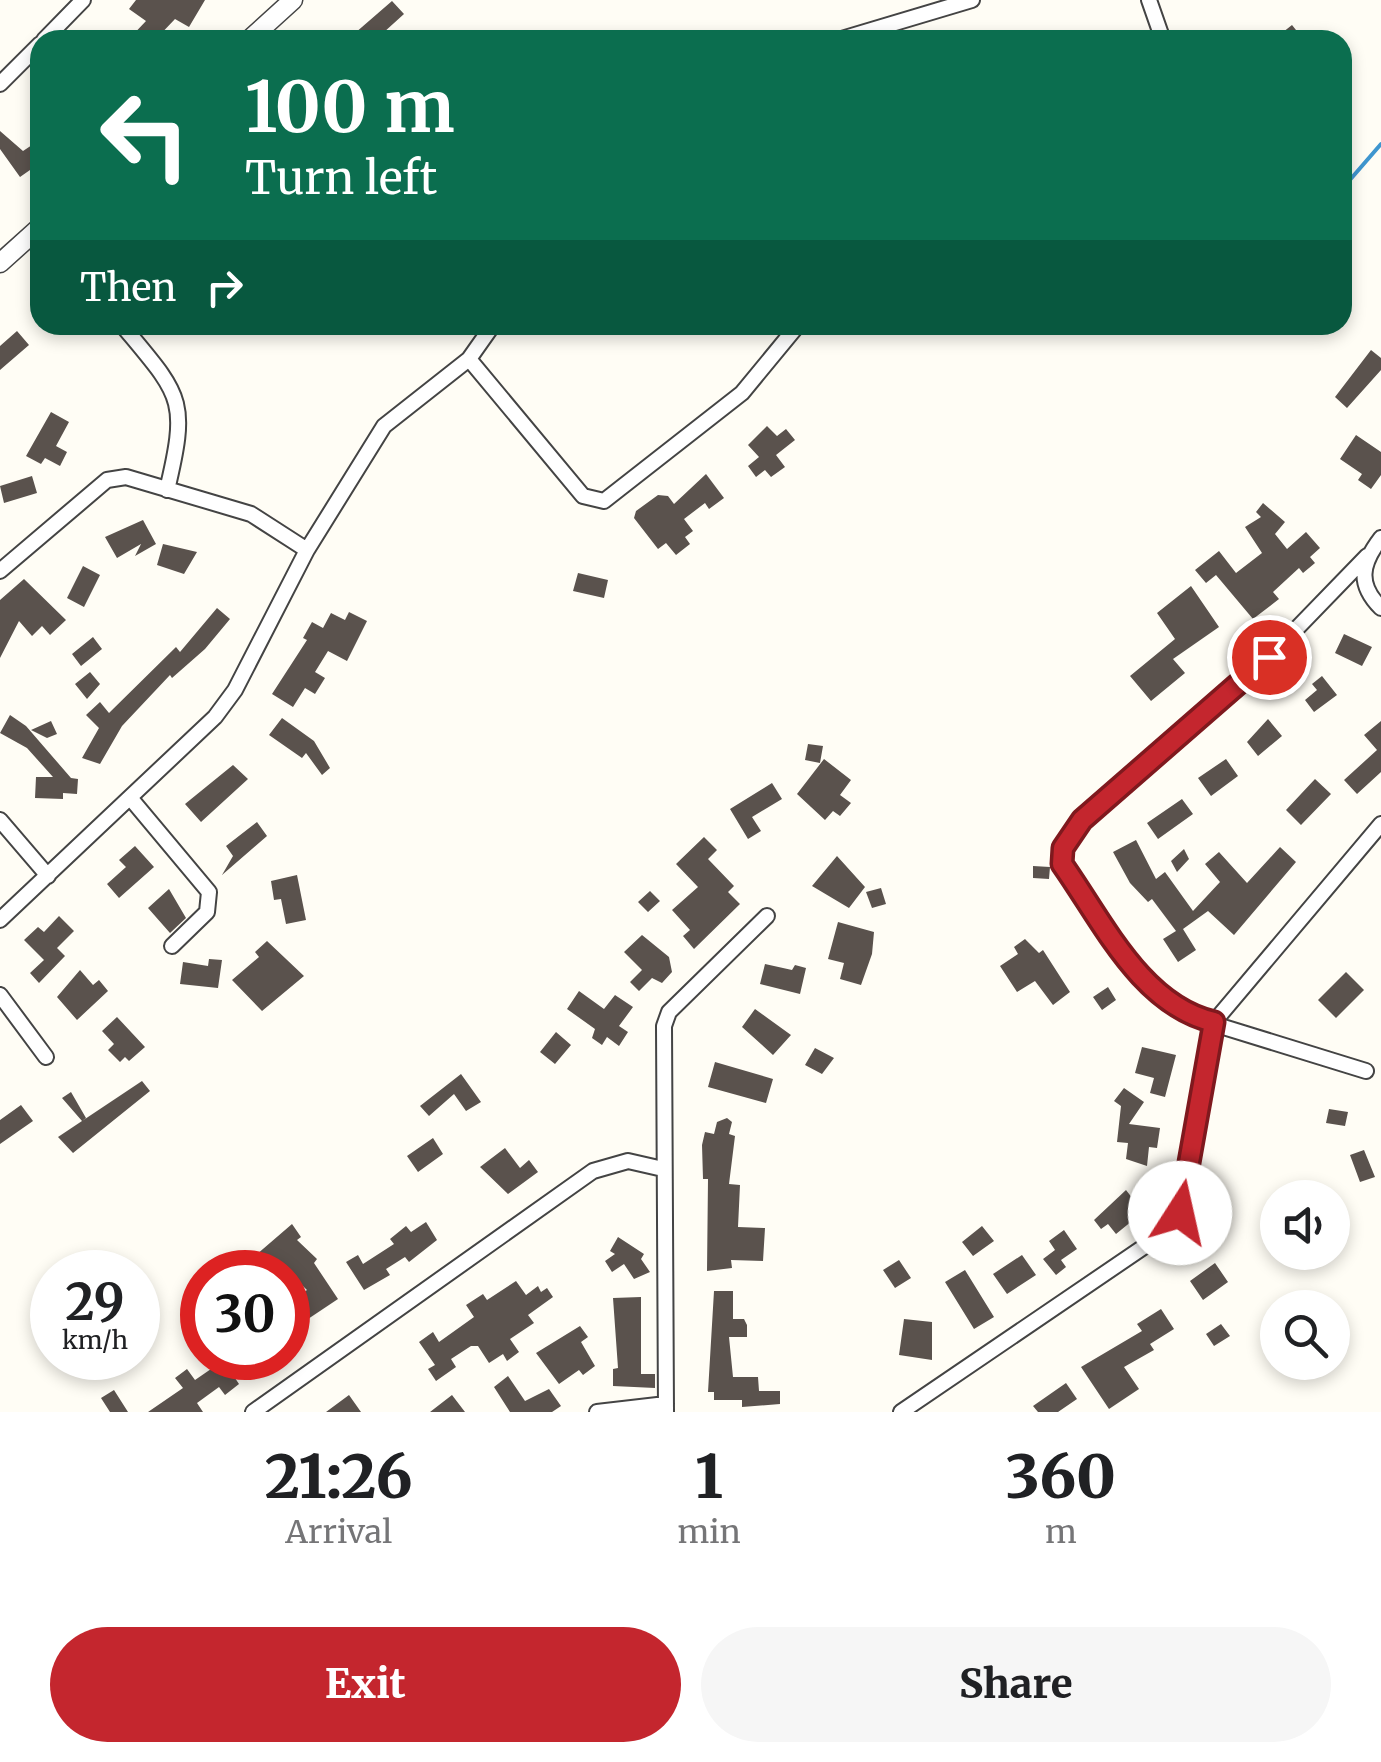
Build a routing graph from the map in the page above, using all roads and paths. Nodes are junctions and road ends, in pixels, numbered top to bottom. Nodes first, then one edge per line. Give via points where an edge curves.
1 (83, 0) edge
2 (294, 0) edge
3 (972, 0) edge
4 (1149, 0) edge
5 (54, 30) edge
6 (260, 30) edge
7 (872, 30) edge
8 (1160, 30) edge
9 (30, 54) edge
10 (0, 84) edge
11 (30, 236) edge
12 (0, 262) edge
13 (130, 335) edge
14 (486, 335) edge
15 (790, 335) edge
16 (470, 359) junction
17 (167, 490) junction
18 (1381, 538) edge
19 (307, 550) junction
20 (1367, 556) junction
21 (0, 572) edge
22 (1381, 608) edge
23 (132, 800) junction
24 (0, 820) edge
25 (1381, 824) edge
26 (48, 876) junction
27 (767, 916) dead end
28 (0, 920) edge
29 (172, 946) dead end
30 (0, 995) edge
31 (1214, 1022) junction
32 (46, 1057) dead end
33 (1366, 1071) dead end
34 (663, 1169) junction
35 (666, 1408) edge
36 (253, 1412) edge
37 (598, 1412) edge
38 (900, 1412) edge

1 - 5 street
2 - 6 street
3 - 7 street
4 - 8 street
9 - 10 street
11 - 12 street
13 - 17 street via 172,385 180,408
14 - 16 street
15 - 16 street via 742,393 604,500 583,496
16 - 19 street via 384,426
17 - 19 street via 251,514
17 - 21 street via 126,477 107,480
18 - 20 street
19 - 23 street via 235,690
20 - 22 street via 1366,593
20 - 31 street via 1244,682 1082,820 1063,848 1062,864 1145,982 1192,1017
23 - 26 street
23 - 29 street via 210,892 207,912
24 - 26 street
25 - 31 street
26 - 28 street
27 - 34 street via 668,1012
30 - 32 street
31 - 33 street
31 - 38 street via 1173,1227
34 - 35 street
34 - 36 street via 628,1161 593,1170
35 - 37 street

